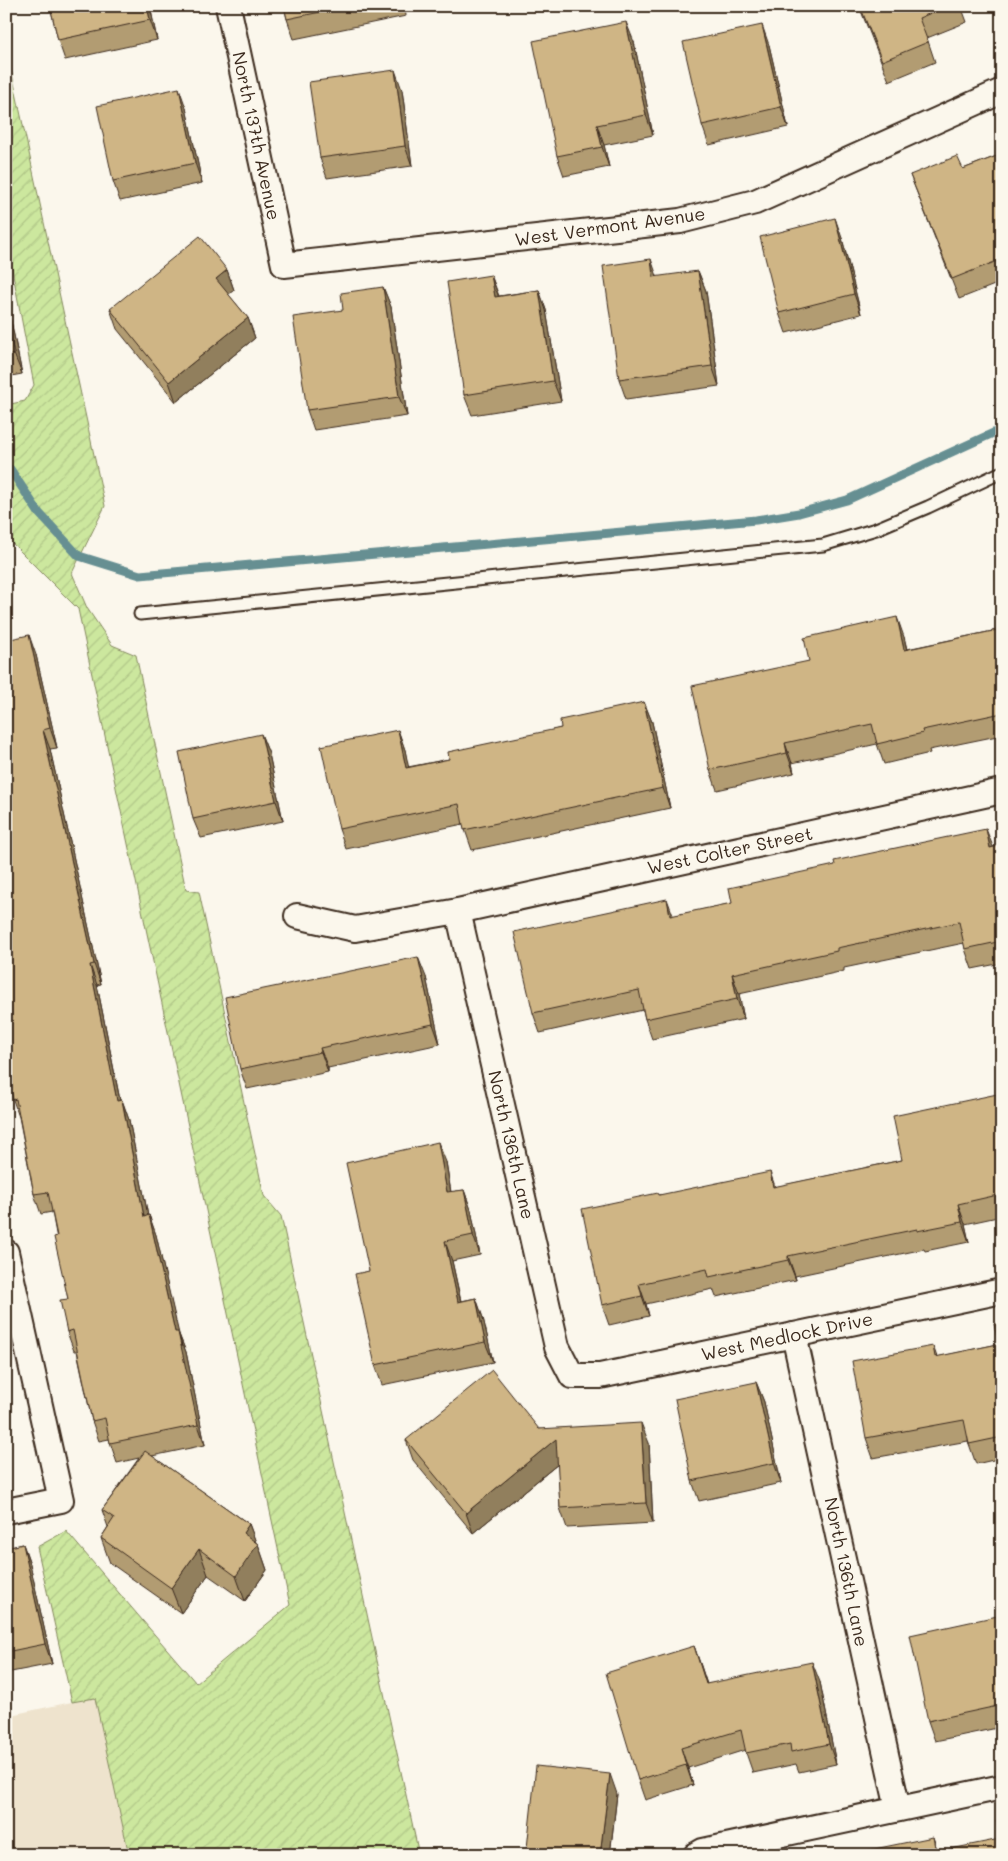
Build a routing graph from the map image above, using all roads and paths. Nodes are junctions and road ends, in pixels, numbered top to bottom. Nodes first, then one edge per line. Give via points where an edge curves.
1 (228, 6) edge
2 (1002, 91) edge
3 (284, 265) joint
4 (1002, 472) edge
5 (140, 614) dead end
6 (1002, 791) edge
7 (458, 910) junction
8 (297, 916) dead end
9 (6, 1252) edge
10 (1002, 1291) edge
11 (794, 1335) junction
12 (572, 1376) joint
13 (6, 1511) edge
14 (1002, 1787) edge
15 (898, 1809) junction
16 (696, 1855) edge

1 - 3 street, North 137th Avenue
2 - 3 street, West Vermont Avenue via 755,202 680,221
4 - 5 lane via 876,529 823,545
6 - 7 street, West Colter Street
7 - 8 street, West Colter Street via 355,929
7 - 12 street, North 136th Lane via 557,1347
9 - 13 street via 61,1500
10 - 11 street, West Medlock Drive
11 - 12 street, West Medlock Drive via 600,1376
11 - 15 street, North 136th Lane
14 - 15 street
15 - 16 street

